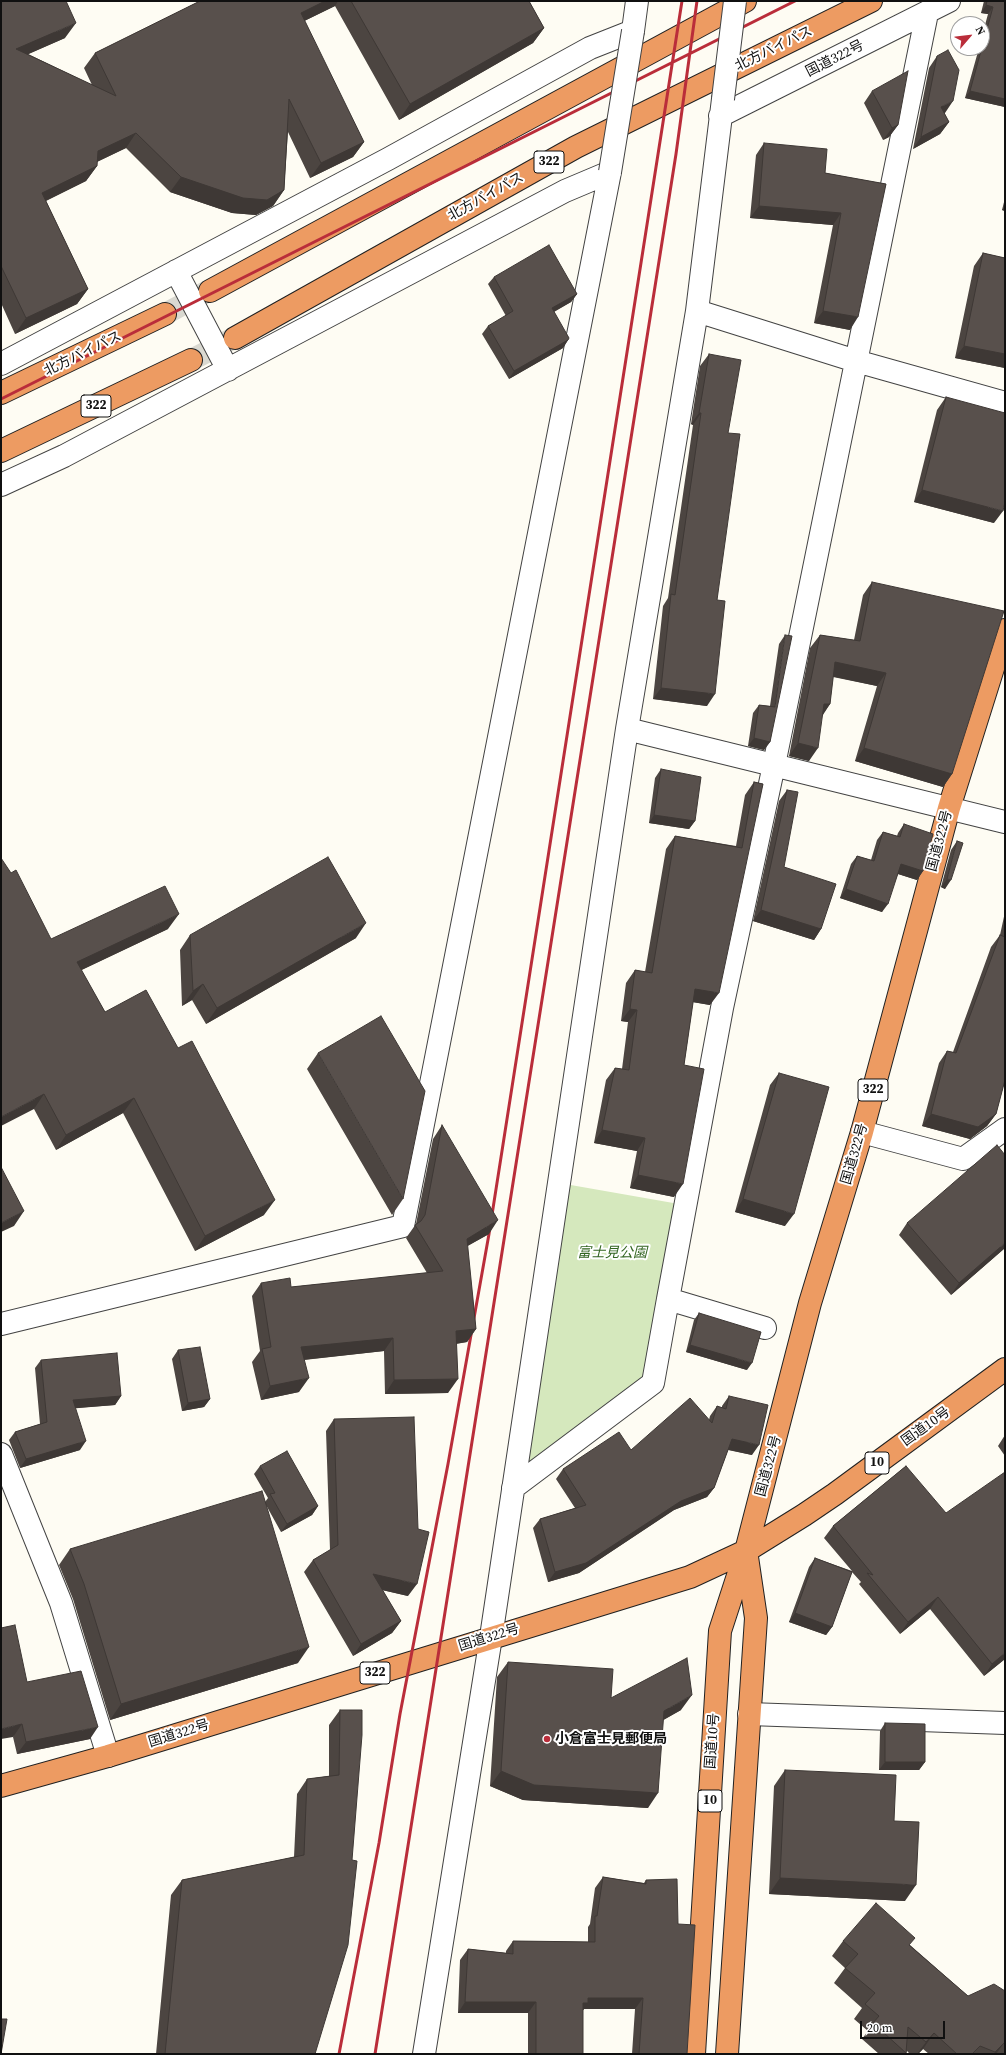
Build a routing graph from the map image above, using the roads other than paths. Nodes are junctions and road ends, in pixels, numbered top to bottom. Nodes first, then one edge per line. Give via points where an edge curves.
1 (638, 1) edge
2 (735, 1) edge
3 (745, 1) edge
4 (871, 1) edge
5 (949, 1) edge
6 (926, 13) junction
7 (633, 31) junction
8 (722, 108) junction
9 (610, 172) junction
10 (176, 272) junction
11 (210, 290) tunnel mouth
12 (697, 311) junction
13 (165, 314) tunnel mouth
14 (235, 338) tunnel mouth
15 (191, 360) tunnel mouth
16 (856, 361) junction
17 (1, 364) edge
18 (228, 370) junction
19 (1, 393) edge
20 (1005, 403) edge
21 (1, 451) edge
22 (1, 485) edge
23 (1005, 630) edge
24 (627, 729) junction
25 (774, 765) junction
26 (949, 808) junction
27 (1005, 822) edge
28 (1005, 1129) edge
29 (862, 1132) junction
30 (668, 1299) junction
31 (1, 1324) edge
32 (765, 1328) dead end
33 (1005, 1369) edge
34 (1, 1454) edge
35 (513, 1488) junction
36 (746, 1552) junction
37 (491, 1638) junction
38 (749, 1714) junction
39 (1005, 1723) edge
40 (108, 1756) junction
41 (1, 1786) edge
42 (424, 2054) edge
43 (694, 2054) edge
44 (727, 2054) edge

1 - 7 street
2 - 8 street, bridge
3 - 11 highway
4 - 14 highway, 北方バイパス / 322 via 576,147
5 - 6 street, 国道322号
6 - 8 street, 国道322号
6 - 16 street
7 - 9 street, bridge
7 - 10 street via 590,48
8 - 12 street
9 - 18 street via 566,191
9 - 31 street via 403,1226
10 - 17 street
10 - 18 street
12 - 16 street
12 - 24 street
13 - 19 highway, 北方バイパス
15 - 21 highway, 322
16 - 20 street
16 - 25 street
18 - 22 street via 64,456
23 - 26 highway, 国道322号 / 322
24 - 25 street
24 - 35 street
25 - 26 street
25 - 30 street via 722,1008
26 - 27 street
26 - 29 highway, 国道322号 / 322
28 - 29 street via 963,1159
29 - 36 highway, 国道322号 / 322 via 810,1303
30 - 32 street
30 - 35 street via 653,1383
33 - 36 highway, 国道10号 / 10 via 835,1494
34 - 40 street via 61,1603
35 - 37 street
36 - 37 highway, 国道322号 / 322 via 685,1579
36 - 38 highway, 10 via 756,1618
36 - 43 highway, 国道10号 / 10 via 720,1631
37 - 40 highway, 国道322号 / 322
37 - 42 street
38 - 39 street
38 - 44 highway, 10
40 - 41 highway, 国道322号 / 322

